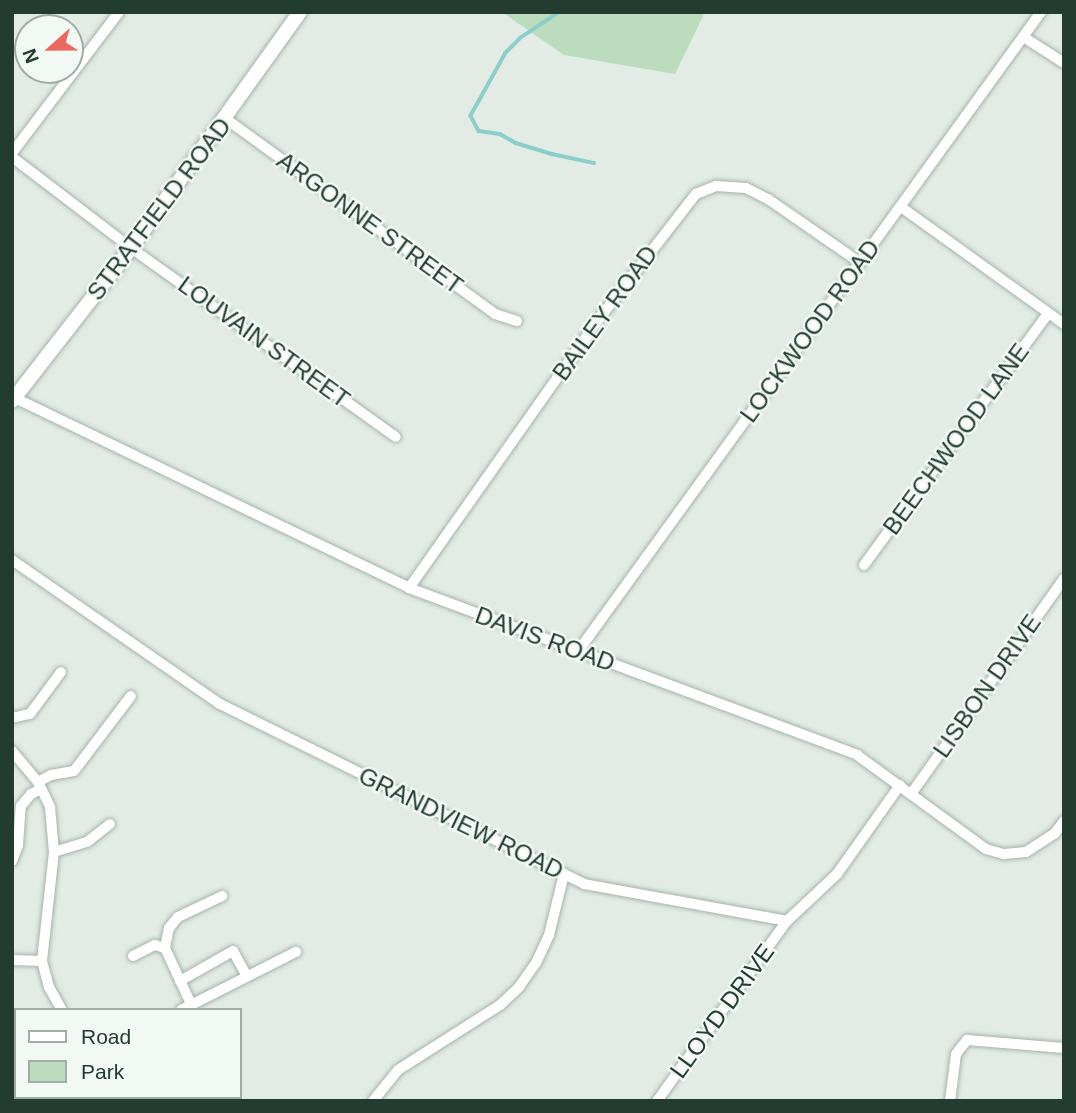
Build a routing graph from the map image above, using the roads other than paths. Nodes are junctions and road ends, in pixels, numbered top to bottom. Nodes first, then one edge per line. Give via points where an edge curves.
1 (119, 12) edge
2 (300, 12) edge
3 (1041, 12) edge
4 (1025, 38) junction
5 (1064, 63) edge
6 (226, 119) junction
7 (12, 155) edge
8 (901, 207) junction
9 (131, 248) junction
10 (859, 262) junction
11 (1048, 314) junction
12 (517, 321) dead end
13 (1064, 324) edge
14 (13, 400) edge
15 (396, 437) dead end
16 (12, 560) edge
17 (864, 565) dead end
18 (1064, 579) edge
19 (409, 588) junction
20 (579, 650) junction
21 (61, 672) dead end
22 (131, 696) dead end
23 (12, 718) edge
24 (12, 751) edge
25 (39, 785) junction
26 (900, 785) junction
27 (911, 794) junction
28 (1064, 821) edge
29 (110, 824) dead end
30 (54, 852) junction
31 (12, 861) edge
32 (564, 874) junction
33 (222, 896) dead end
34 (787, 921) junction
35 (165, 948) junction
36 (296, 952) dead end
37 (134, 956) dead end
38 (12, 960) edge
39 (42, 961) junction
40 (247, 976) junction
41 (180, 981) junction
42 (186, 1007) edge
43 (61, 1008) edge
44 (1064, 1048) edge
45 (373, 1101) edge
46 (657, 1101) edge
47 (950, 1101) edge

1 - 7 street
2 - 6 main road, STRATFIELD ROAD
3 - 4 street, LOCKWOOD ROAD
4 - 5 street
4 - 8 street, LOCKWOOD ROAD
6 - 9 main road, STRATFIELD ROAD
6 - 12 street, ARGONNE STREET via 495,313
7 - 9 street, LOUVAIN STREET
8 - 10 street, LOCKWOOD ROAD
8 - 11 street
9 - 14 main road, STRATFIELD ROAD
9 - 15 street, LOUVAIN STREET
10 - 19 street, BAILEY ROAD via 746,188 716,186 696,194 595,324
10 - 20 street, LOCKWOOD ROAD
11 - 13 street
11 - 17 street, BEECHWOOD LANE
14 - 19 street, DAVIS ROAD
16 - 32 street, GRANDVIEW ROAD via 220,704
18 - 27 street, LISBON DRIVE
19 - 20 street, DAVIS ROAD
20 - 26 street, DAVIS ROAD via 857,755
21 - 23 street via 30,714
22 - 25 street via 74,771 51,775
24 - 25 street
25 - 30 street via 50,807
25 - 31 street via 21,806
26 - 27 street, DAVIS ROAD
26 - 34 street via 837,874
27 - 28 street, DAVIS ROAD via 977,845 1004,854 1035,849
29 - 30 street via 87,842
30 - 39 street
32 - 34 street, GRANDVIEW ROAD via 606,891
32 - 45 street via 549,935 519,988 398,1070
33 - 35 street via 178,917 169,928
34 - 46 street, LLOYD DRIVE
35 - 37 street via 155,945
35 - 41 street
36 - 40 street
38 - 39 street
39 - 43 street
40 - 41 street via 233,951
40 - 42 street
41 - 42 street
44 - 47 street via 967,1040 956,1054

